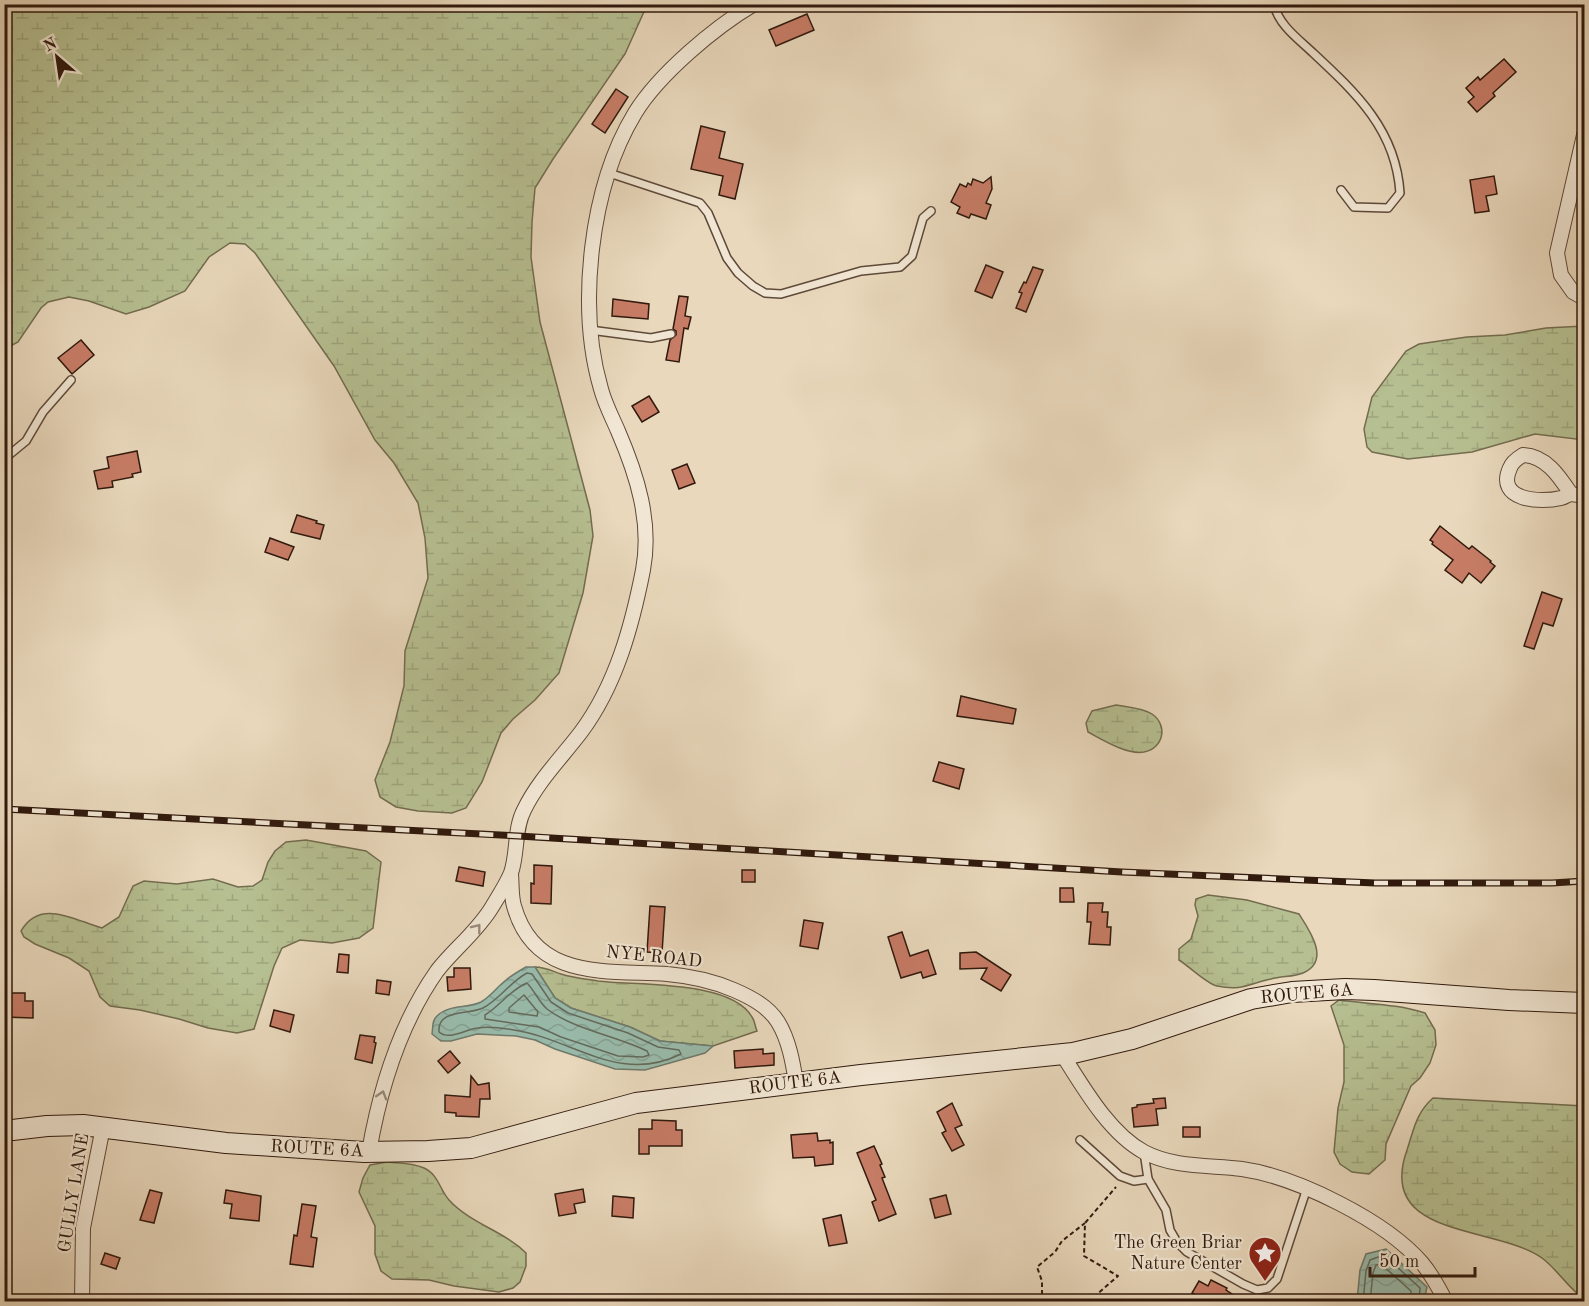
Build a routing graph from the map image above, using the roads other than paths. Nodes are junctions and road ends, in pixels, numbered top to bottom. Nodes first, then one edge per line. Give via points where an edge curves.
1 (754, 4) edge
2 (1274, 4) edge
3 (1584, 135) edge
4 (609, 173) junction
5 (1341, 190) dead end
6 (931, 211) dead end
7 (1584, 298) edge
8 (590, 330) junction
9 (671, 334) dead end
10 (71, 380) dead end
11 (4, 459) edge
12 (1578, 495) edge
13 (511, 872) junction
14 (1584, 1003) edge
15 (1062, 1054) junction
16 (796, 1083) junction
17 (103, 1127) junction
18 (4, 1131) edge
19 (1080, 1140) dead end
20 (369, 1152) junction
21 (1144, 1152) junction
22 (1148, 1179) junction
23 (1307, 1188) junction
24 (82, 1302) edge
25 (1446, 1302) edge

1 - 4 street via 687,55 656,86 626,129
2 - 5 lane via 1289,31 1352,89 1381,126 1399,173 1400,193 1388,208 1354,207
3 - 7 street via 1557,253 1562,275 1573,292
4 - 6 lane via 700,203 727,258 738,273 765,293 781,294 861,271 900,267 912,256 923,218
4 - 8 street via 593,240
8 - 9 lane via 651,338
8 - 13 street via 607,407 638,483 644,522 644,565 630,627 604,696 524,809
10 - 11 lane via 43,412 26,441
12 - 12 street via 1544,500 1521,497 1508,487 1510,466 1523,455 1533,455
13 - 16 street, NYE ROAD via 513,904 519,920 528,937 553,960 581,968 707,980 748,996 767,1008 778,1022
20 -> 13 street via 399,1036 439,968 489,912
14 - 15 main road, ROUTE 6A via 1374,990 1292,992 1251,999 1132,1039
15 - 16 main road, ROUTE 6A
15 - 21 street via 1121,1135
16 - 20 main road, ROUTE 6A via 636,1104 471,1148
17 - 18 main road, ROUTE 6A via 47,1126
17 - 20 main road, ROUTE 6A via 226,1143
17 - 24 street, GULLY LANE via 83,1228
19 - 22 lane via 1120,1176 1134,1181
21 - 22 lane
21 - 23 street via 1180,1163 1267,1174
22 - 23 lane via 1166,1210 1170,1230 1186,1252 1257,1290 1268,1288 1277,1279
23 - 25 street via 1338,1202 1401,1244 1421,1262

